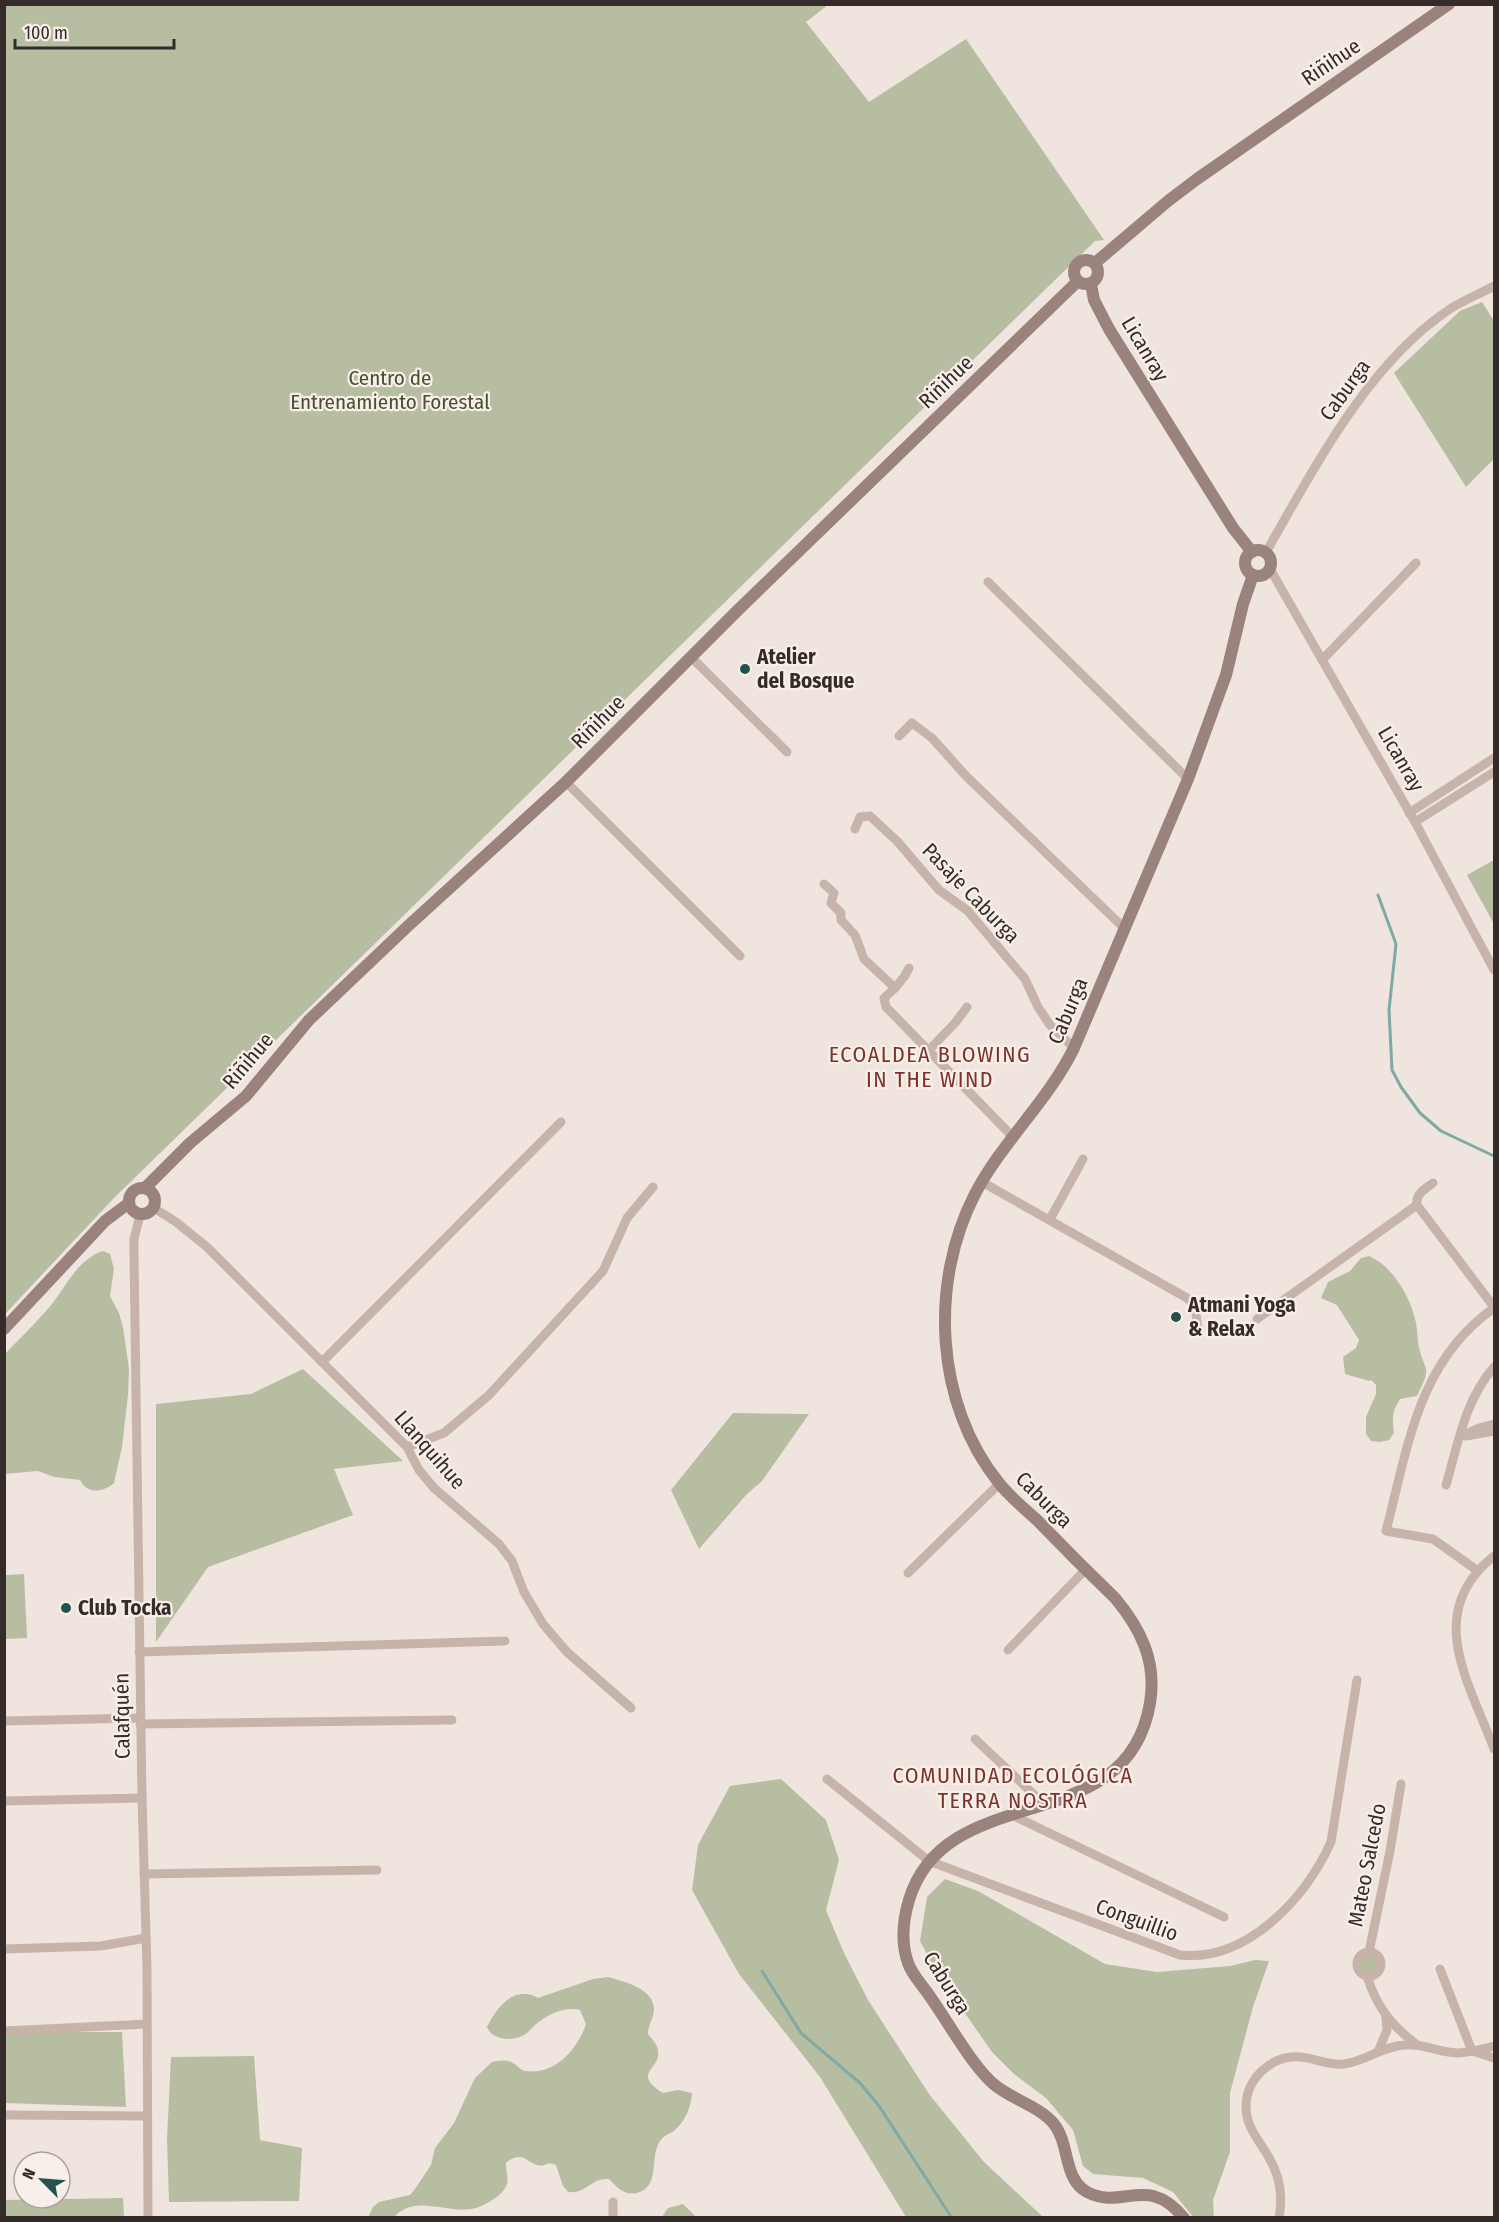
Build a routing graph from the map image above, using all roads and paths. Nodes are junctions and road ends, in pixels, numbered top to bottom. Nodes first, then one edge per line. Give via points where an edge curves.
1 (1449, 4) edge
2 (1095, 263) junction
3 (1078, 281) junction
4 (1091, 284) junction
5 (1494, 286) edge
6 (1252, 552) junction
7 (1266, 552) junction
8 (1416, 563) dead end
9 (1270, 569) junction
10 (1253, 575) junction
11 (988, 582) dead end
12 (691, 657) junction
13 (1322, 660) junction
14 (899, 736) dead end
15 (787, 752) dead end
16 (1494, 758) edge
17 (1494, 772) edge
18 (1188, 779) junction
19 (566, 782) junction
20 (1410, 813) junction
21 (1415, 822) junction
22 (855, 829) dead end
23 (824, 884) dead end
24 (1124, 928) junction
25 (740, 956) dead end
26 (909, 968) dead end
27 (1494, 970) edge
28 (895, 988) junction
29 (967, 1007) dead end
30 (1074, 1048) junction
31 (928, 1051) junction
32 (561, 1122) dead end
33 (1012, 1136) junction
34 (1083, 1159) dead end
35 (982, 1182) junction
36 (1433, 1183) dead end
37 (653, 1187) dead end
38 (145, 1188) junction
39 (129, 1203) junction
40 (1417, 1205) junction
41 (154, 1208) junction
42 (140, 1215) junction
43 (1050, 1219) junction
44 (1494, 1308) edge
45 (1257, 1319) dead end
46 (4, 1329) edge
47 (1198, 1330) dead end
48 (322, 1362) junction
49 (1494, 1367) edge
50 (1494, 1424) edge
51 (1494, 1431) edge
52 (1461, 1436) junction
53 (407, 1447) junction
54 (1000, 1484) junction
55 (1446, 1485) dead end
56 (1494, 1556) edge
57 (1086, 1569) junction
58 (1478, 1571) junction
59 (908, 1573) dead end
60 (505, 1641) dead end
61 (1008, 1650) dead end
62 (139, 1652) junction
63 (1357, 1680) dead end
64 (631, 1708) dead end
65 (452, 1720) dead end
66 (4, 1721) edge
67 (140, 1721) junction
68 (975, 1739) dead end
69 (1494, 1749) edge
70 (827, 1779) dead end
71 (1401, 1784) dead end
72 (142, 1798) junction
73 (4, 1801) edge
74 (1044, 1804) junction
75 (1012, 1815) junction
76 (929, 1861) junction
77 (377, 1870) dead end
78 (144, 1874) junction
79 (1224, 1917) dead end
80 (146, 1938) junction
81 (4, 1949) edge
82 (1369, 1952) junction
83 (1440, 1969) dead end
84 (1367, 1976) junction
85 (1386, 2016) junction
86 (147, 2024) junction
87 (4, 2031) edge
88 (1416, 2044) junction
89 (1494, 2046) edge
90 (1472, 2051) junction
91 (1378, 2052) junction
92 (1494, 2058) edge
93 (4, 2115) edge
94 (146, 2116) junction
95 (613, 2202) dead end
96 (148, 2217) edge
97 (613, 2217) edge
98 (1184, 2217) edge
99 (1279, 2217) edge

1 - 2 street, Riñihue via 1197,179
2 - 3 street, Riñihue via 1085,260 1077,265 1074,272
2 - 4 street via 1099,273
3 - 4 street
3 - 12 street, Riñihue
4 - 6 street, Licanray via 1094,300 1109,329 1233,528
5 - 7 street, Caburga via 1450,309 1373,380 1316,465
6 - 7 street
6 - 10 street, Caburga via 1246,566
7 - 9 street
8 - 13 street
9 - 10 street via 1261,576
9 - 13 street, Licanray
10 - 18 street, Caburga via 1226,675
11 - 18 street
12 - 15 street
12 - 19 street, Riñihue
13 - 20 street, Licanray
14 - 24 street via 912,723 932,738 966,776
16 - 20 street
17 - 21 street
18 - 24 street, Caburga
19 - 25 street
19 - 38 street, Riñihue via 309,1020 246,1096
20 - 21 street, Licanray
21 - 27 street, Licanray
22 - 30 street, Pasaje Caburga via 860,817 870,816 939,890 968,911 1025,979 1050,1025
23 - 28 street via 834,893 831,903 855,935 864,959
24 - 30 street, Caburga
26 - 28 street
28 - 31 street via 884,998 886,1007
29 - 31 street
30 - 33 street, Caburga via 1058,1078
31 - 33 street
32 - 48 street
33 - 35 street, Caburga
34 - 43 street
35 - 43 street
35 - 54 street, Caburga via 961,1226 951,1261 945,1301 946,1341 963,1418
36 - 40 street via 1418,1195
37 - 53 street via 627,1218 603,1271 489,1395 444,1433
38 - 39 street, Riñihue via 133,1191
38 - 41 street via 155,1196
39 - 42 street via 132,1211
39 - 46 street, Riñihue via 105,1221
40 - 44 street
40 - 45 street
41 - 42 street
41 - 48 street, Llanquihue via 207,1247
42 - 62 street, Calafquén via 134,1239
43 - 47 street via 1187,1298 1195,1306
44 - 58 street via 1452,1347 1426,1390 1386,1531 1433,1539
48 - 53 street, Llanquihue
49 - 52 street via 1473,1398
50 - 52 street
51 - 52 street
52 - 55 street
53 - 64 street, Llanquihue via 419,1470 435,1488 499,1544 512,1562 524,1592 567,1652
54 - 57 street, Caburga
54 - 59 street
56 - 58 street
57 - 61 street
57 - 74 street, Caburga via 1139,1630 1151,1669 1149,1710 1136,1742 1116,1768 1096,1784
58 - 69 street via 1458,1610 1456,1643
60 - 62 street
62 - 67 street, Calafquén
63 - 76 street, Conguillio via 1331,1842 1324,1858 1305,1888 1282,1912 1230,1949 1200,1956 1180,1955
65 - 67 street
66 - 67 street
67 - 72 street, Calafquén
68 - 74 street
70 - 76 street, Conguillio
71 - 82 street, Mateo Salcedo
72 - 73 street
72 - 78 street, Calafquén
74 - 75 street, Caburga
75 - 76 street, Caburga via 964,1832
75 - 79 street
76 - 98 street, Caburga via 915,1883 905,1918 904,1942 909,1965 985,2076 1054,2124 1072,2175 1083,2189 1115,2198 1147,2193 1170,2204
77 - 78 street
78 - 80 street, Calafquén
80 - 81 street via 101,1946
80 - 86 street, Calafquén
82 - 84 street, Mateo Salcedo via 1357,1964
82 - 84 street, Mateo Salcedo via 1377,1954 1382,1964 1376,1974
83 - 90 street
84 - 85 street, Mateo Salcedo
85 - 88 street, Mateo Salcedo
85 - 91 street via 1387,2030
86 - 87 street
86 - 94 street, Calafquén
88 - 90 street via 1458,2053
88 - 91 street
89 - 90 street
90 - 92 street
91 - 99 street via 1342,2064 1286,2058 1264,2069 1252,2083 1247,2116 1277,2174 1281,2191
93 - 94 street
94 - 96 street, Calafquén
95 - 97 street

